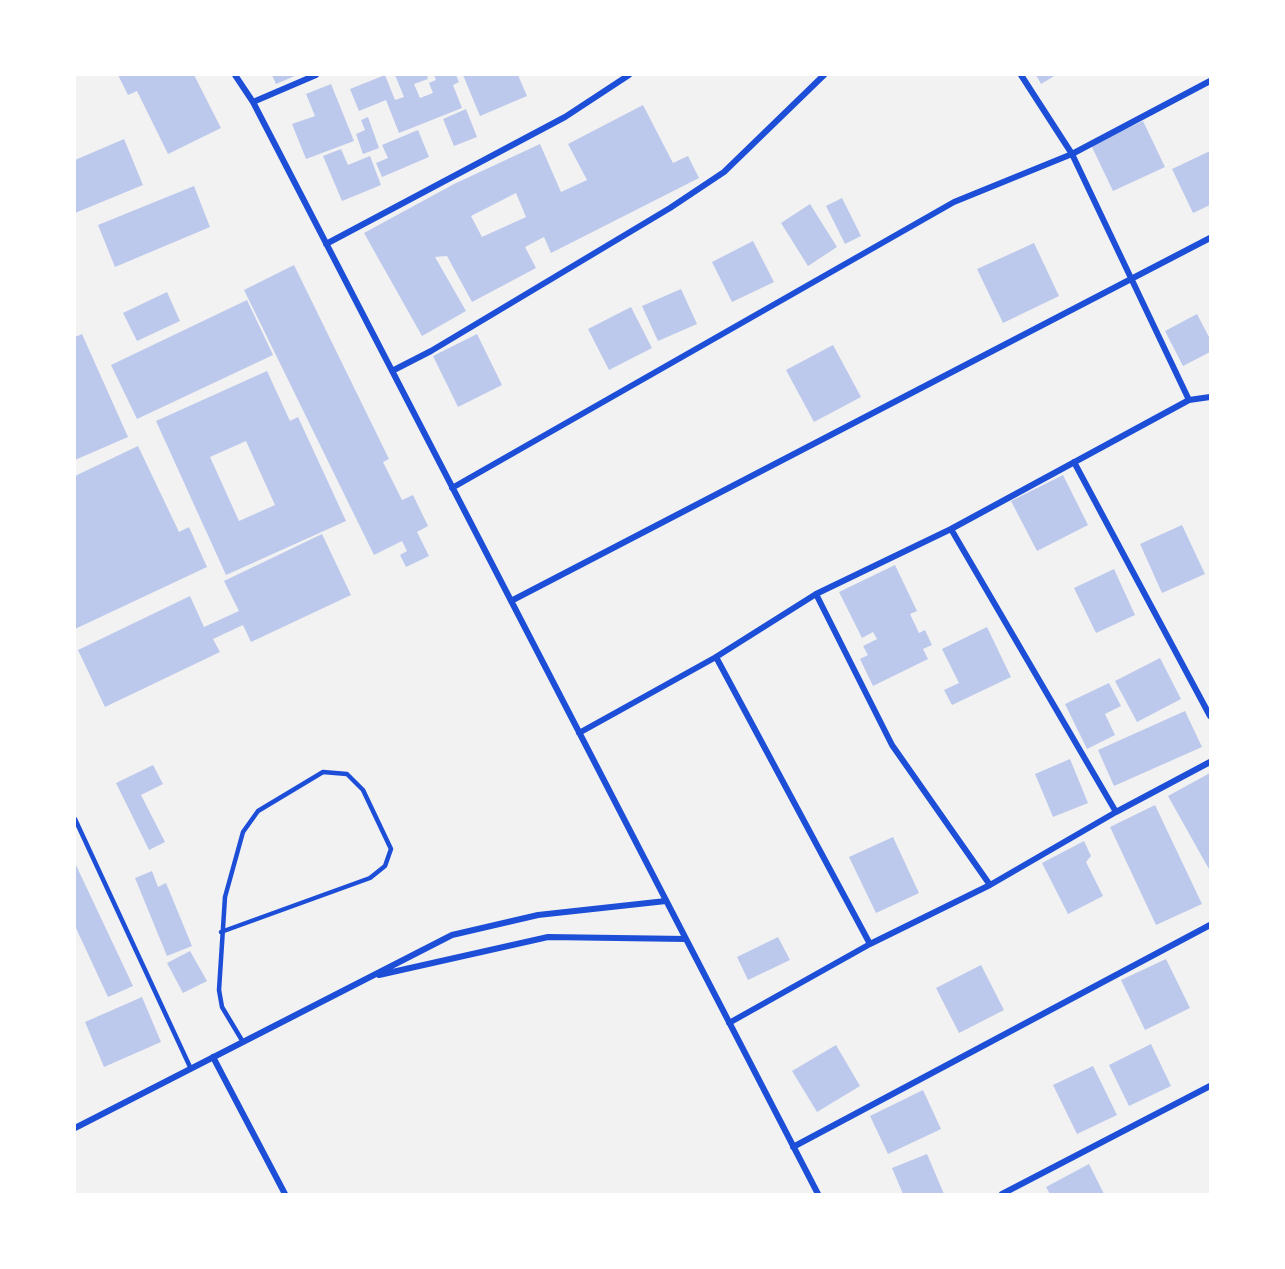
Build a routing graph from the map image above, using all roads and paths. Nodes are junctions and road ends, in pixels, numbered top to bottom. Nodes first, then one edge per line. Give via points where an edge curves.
1 (235, 75) edge
2 (316, 75) edge
3 (629, 75) edge
4 (824, 75) edge
5 (1021, 75) edge
6 (1210, 81) edge
7 (253, 102) junction
8 (1072, 154) junction
9 (1210, 238) edge
10 (326, 244) junction
11 (1129, 278) junction
12 (392, 371) junction
13 (1210, 397) edge
14 (1189, 400) junction
15 (1074, 462) junction
16 (452, 489) junction
17 (951, 529) junction
18 (816, 594) junction
19 (511, 601) junction
20 (716, 657) junction
21 (1210, 716) edge
22 (579, 733) junction
23 (1210, 762) edge
24 (1116, 812) junction
25 (75, 819) edge
26 (990, 885) junction
27 (666, 901) junction
28 (1210, 925) edge
29 (221, 932) junction
30 (686, 939) junction
31 (870, 944) junction
32 (370, 977) junction
33 (729, 1023) junction
34 (243, 1042) junction
35 (213, 1057) junction
36 (191, 1069) junction
37 (1210, 1086) edge
38 (75, 1128) edge
39 (793, 1147) junction
40 (285, 1194) edge
41 (818, 1194) edge
42 (1002, 1194) edge

1 - 7 street
2 - 7 street
3 - 10 street via 565,117
4 - 12 street via 724,172 580,262
5 - 8 street
6 - 8 street
7 - 10 street
8 - 11 street
8 - 16 street via 954,202
9 - 11 street
10 - 12 street
11 - 14 street
11 - 19 street
12 - 16 street
13 - 14 street
14 - 15 street
15 - 17 street
15 - 21 street
16 - 19 street
17 - 18 street
17 - 24 street
18 - 20 street
18 - 26 street via 892,745
19 - 22 street
20 - 22 street
20 - 31 street
22 - 27 street
23 - 24 street
24 - 26 street
25 - 36 lane
26 - 31 street
27 - 30 street
27 - 32 street via 538,915 452,935
28 - 39 street
29 - 29 lane via 225,897 243,831 258,811 323,772 347,774 363,790 391,849 385,866 370,878
29 - 34 lane via 222,1007
30 - 32 street via 548,937
30 - 33 street
31 - 33 street
32 - 34 street
33 - 39 street
34 - 35 street
35 - 36 street
35 - 40 street
36 - 38 street
37 - 42 street
39 - 41 street

